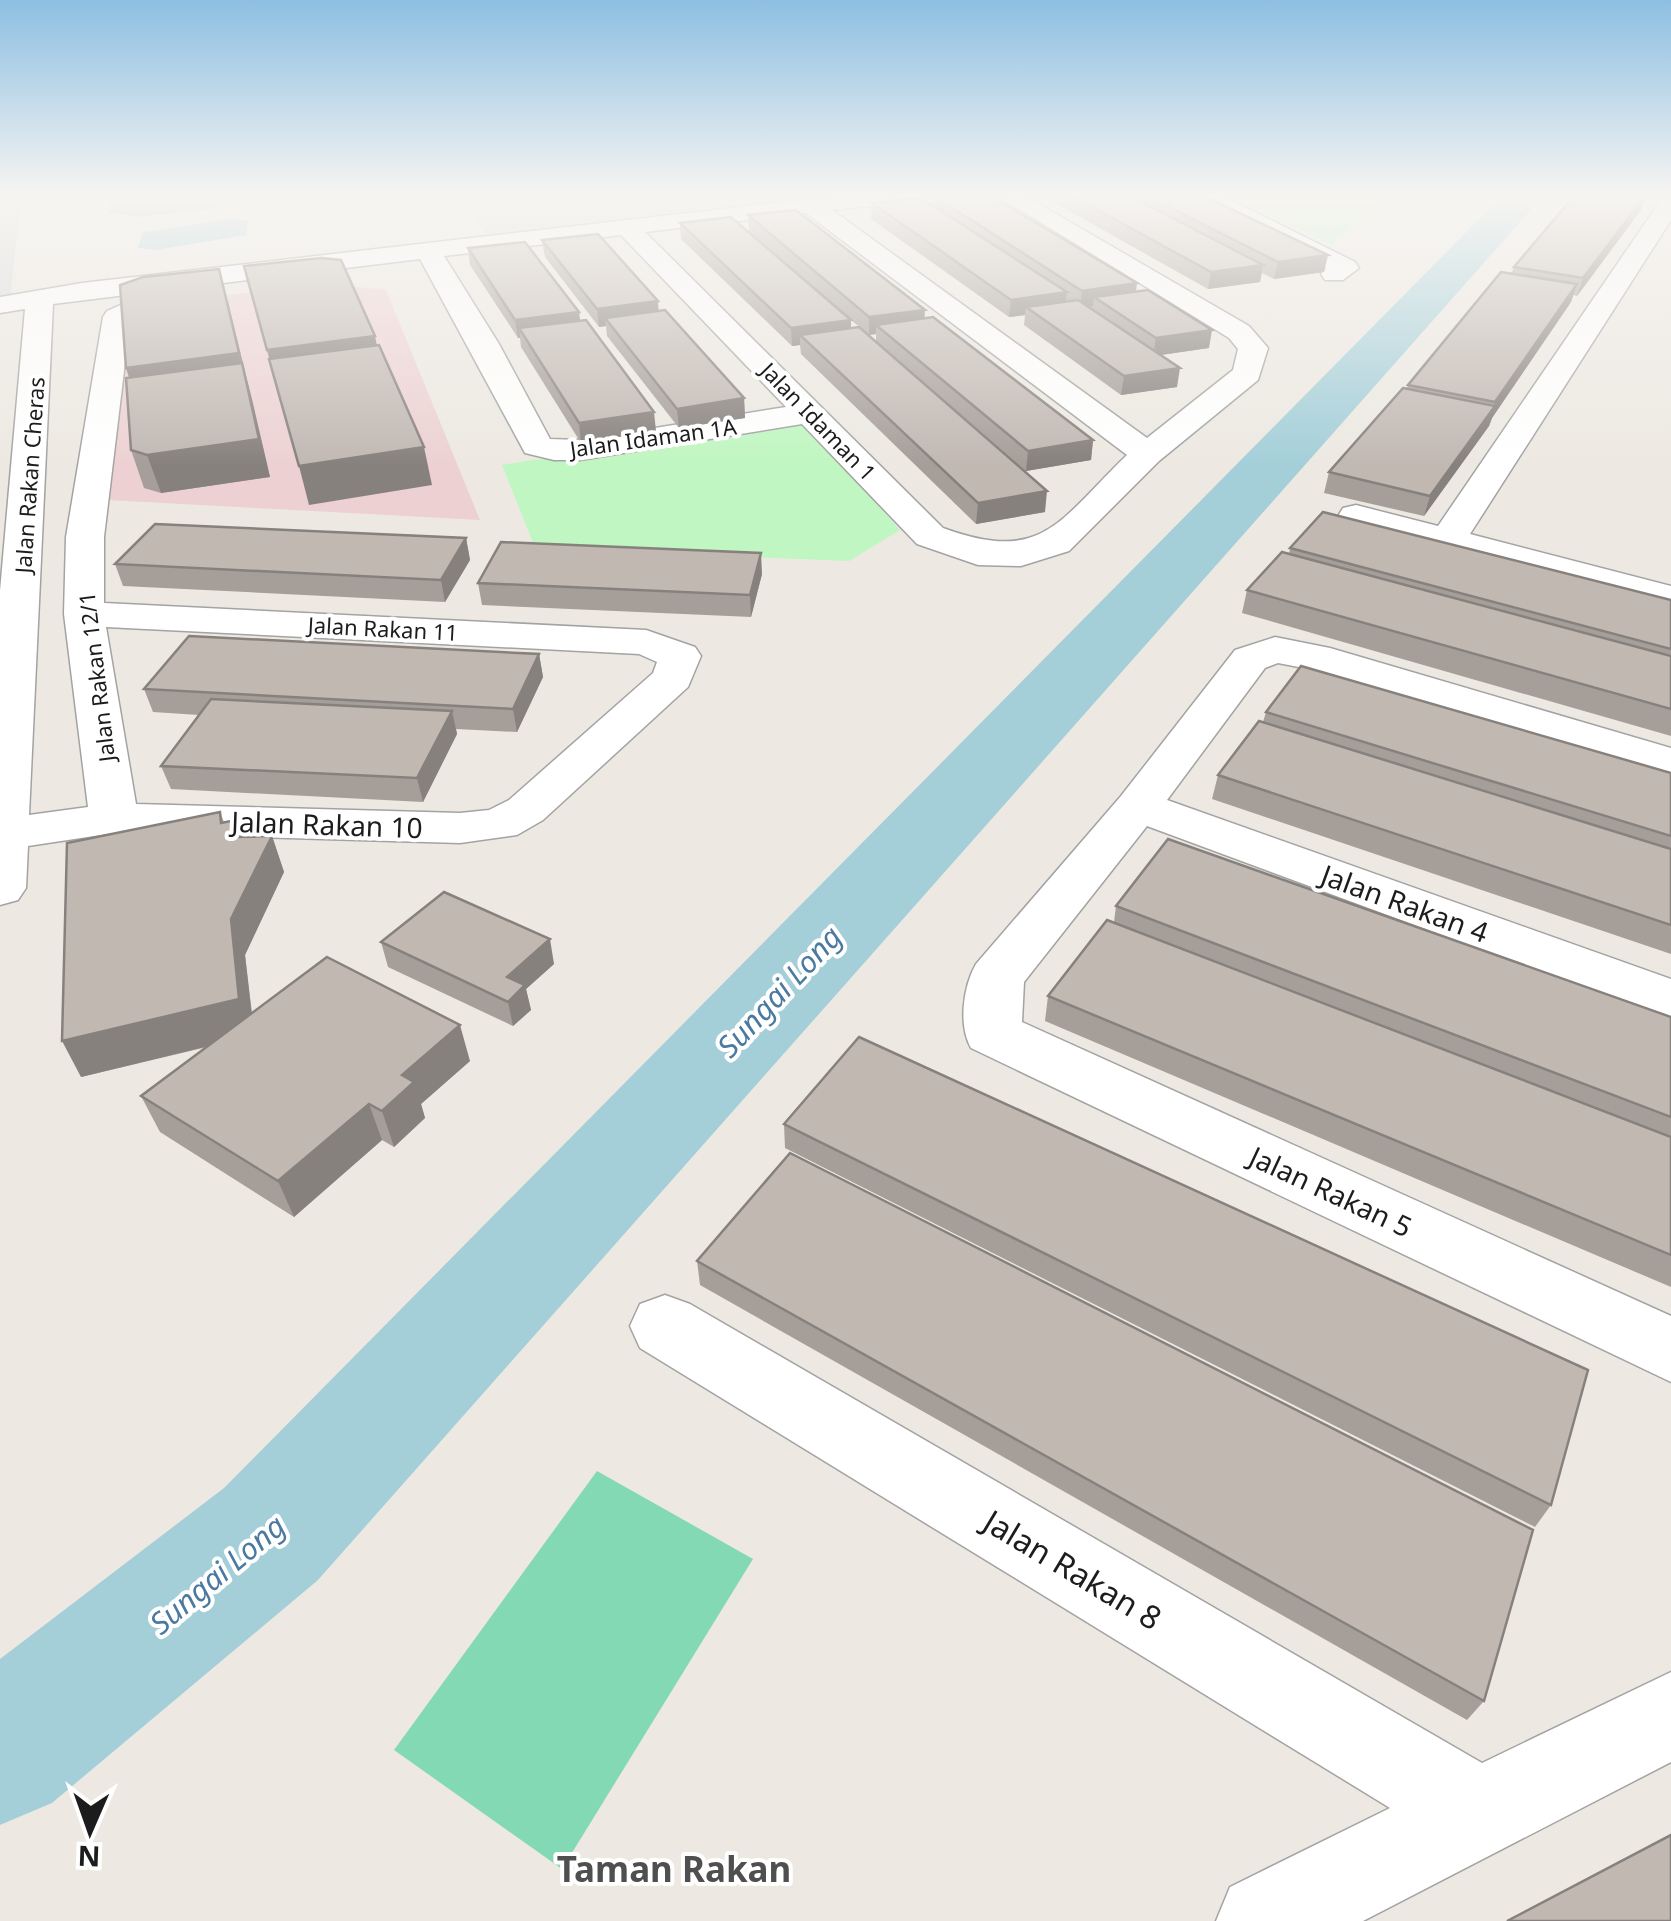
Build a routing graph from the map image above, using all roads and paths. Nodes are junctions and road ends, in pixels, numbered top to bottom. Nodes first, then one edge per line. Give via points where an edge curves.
1 (130, 286) edge
2 (449, 286) edge
3 (684, 286) edge
4 (919, 286) edge
5 (1161, 286) edge
6 (1616, 286) edge
7 (39, 301) junction
8 (153, 301) edge
9 (0, 305) edge
10 (111, 358) junction
11 (56, 365) junction
12 (810, 413) junction
13 (21, 441) edge
14 (99, 444) junction
15 (1147, 454) junction
16 (1356, 516) edge
17 (1448, 541) junction
18 (1671, 598) edge
19 (84, 614) junction
20 (1671, 763) edge
21 (1138, 806) junction
22 (526, 810) joint
23 (114, 818) junction
24 (5, 834) junction
25 (0, 888) edge
26 (1671, 1000) edge
27 (665, 1326) dead end
28 (1671, 1350) edge
29 (1671, 1715) edge
30 (1480, 1812) junction
31 (1264, 1921) edge

1 - 7 street
2 - 12 street, Jalan Idaman 1A via 537,446 580,450
3 - 12 street, Jalan Idaman 1
4 - 15 street
5 - 15 street via 1239,332 1253,348 1247,374
6 - 17 street
7 - 9 street
7 - 11 street, Jalan Rakan Cheras
8 - 10 street, Jalan Rakan 12/1 via 117,317
10 - 11 street
10 - 14 street, Jalan Rakan 12/1
11 - 13 street, Jalan Rakan Cheras
12 - 15 street, Jalan Idaman 1 via 930,536 978,554 1021,556 1056,543
13 - 14 street
13 - 24 street, Jalan Rakan Cheras
14 - 19 street, Jalan Rakan 12/1 via 85,538
16 - 17 street
17 - 18 street
19 - 22 street, Jalan Rakan 11 via 646,642 680,656 674,678
19 - 23 street, Jalan Rakan 12/1
20 - 21 street via 1275,650 1250,659
21 - 26 street, Jalan Rakan 4
21 - 28 street, Jalan Rakan 5 via 996,978 992,1032
22 - 23 street, Jalan Rakan 10 via 500,824 460,828
23 - 24 street, Jalan Rakan 10
24 - 25 street, Jalan Rakan Cheras
27 - 30 street, Jalan Rakan 8
29 - 30 street
30 - 31 street

